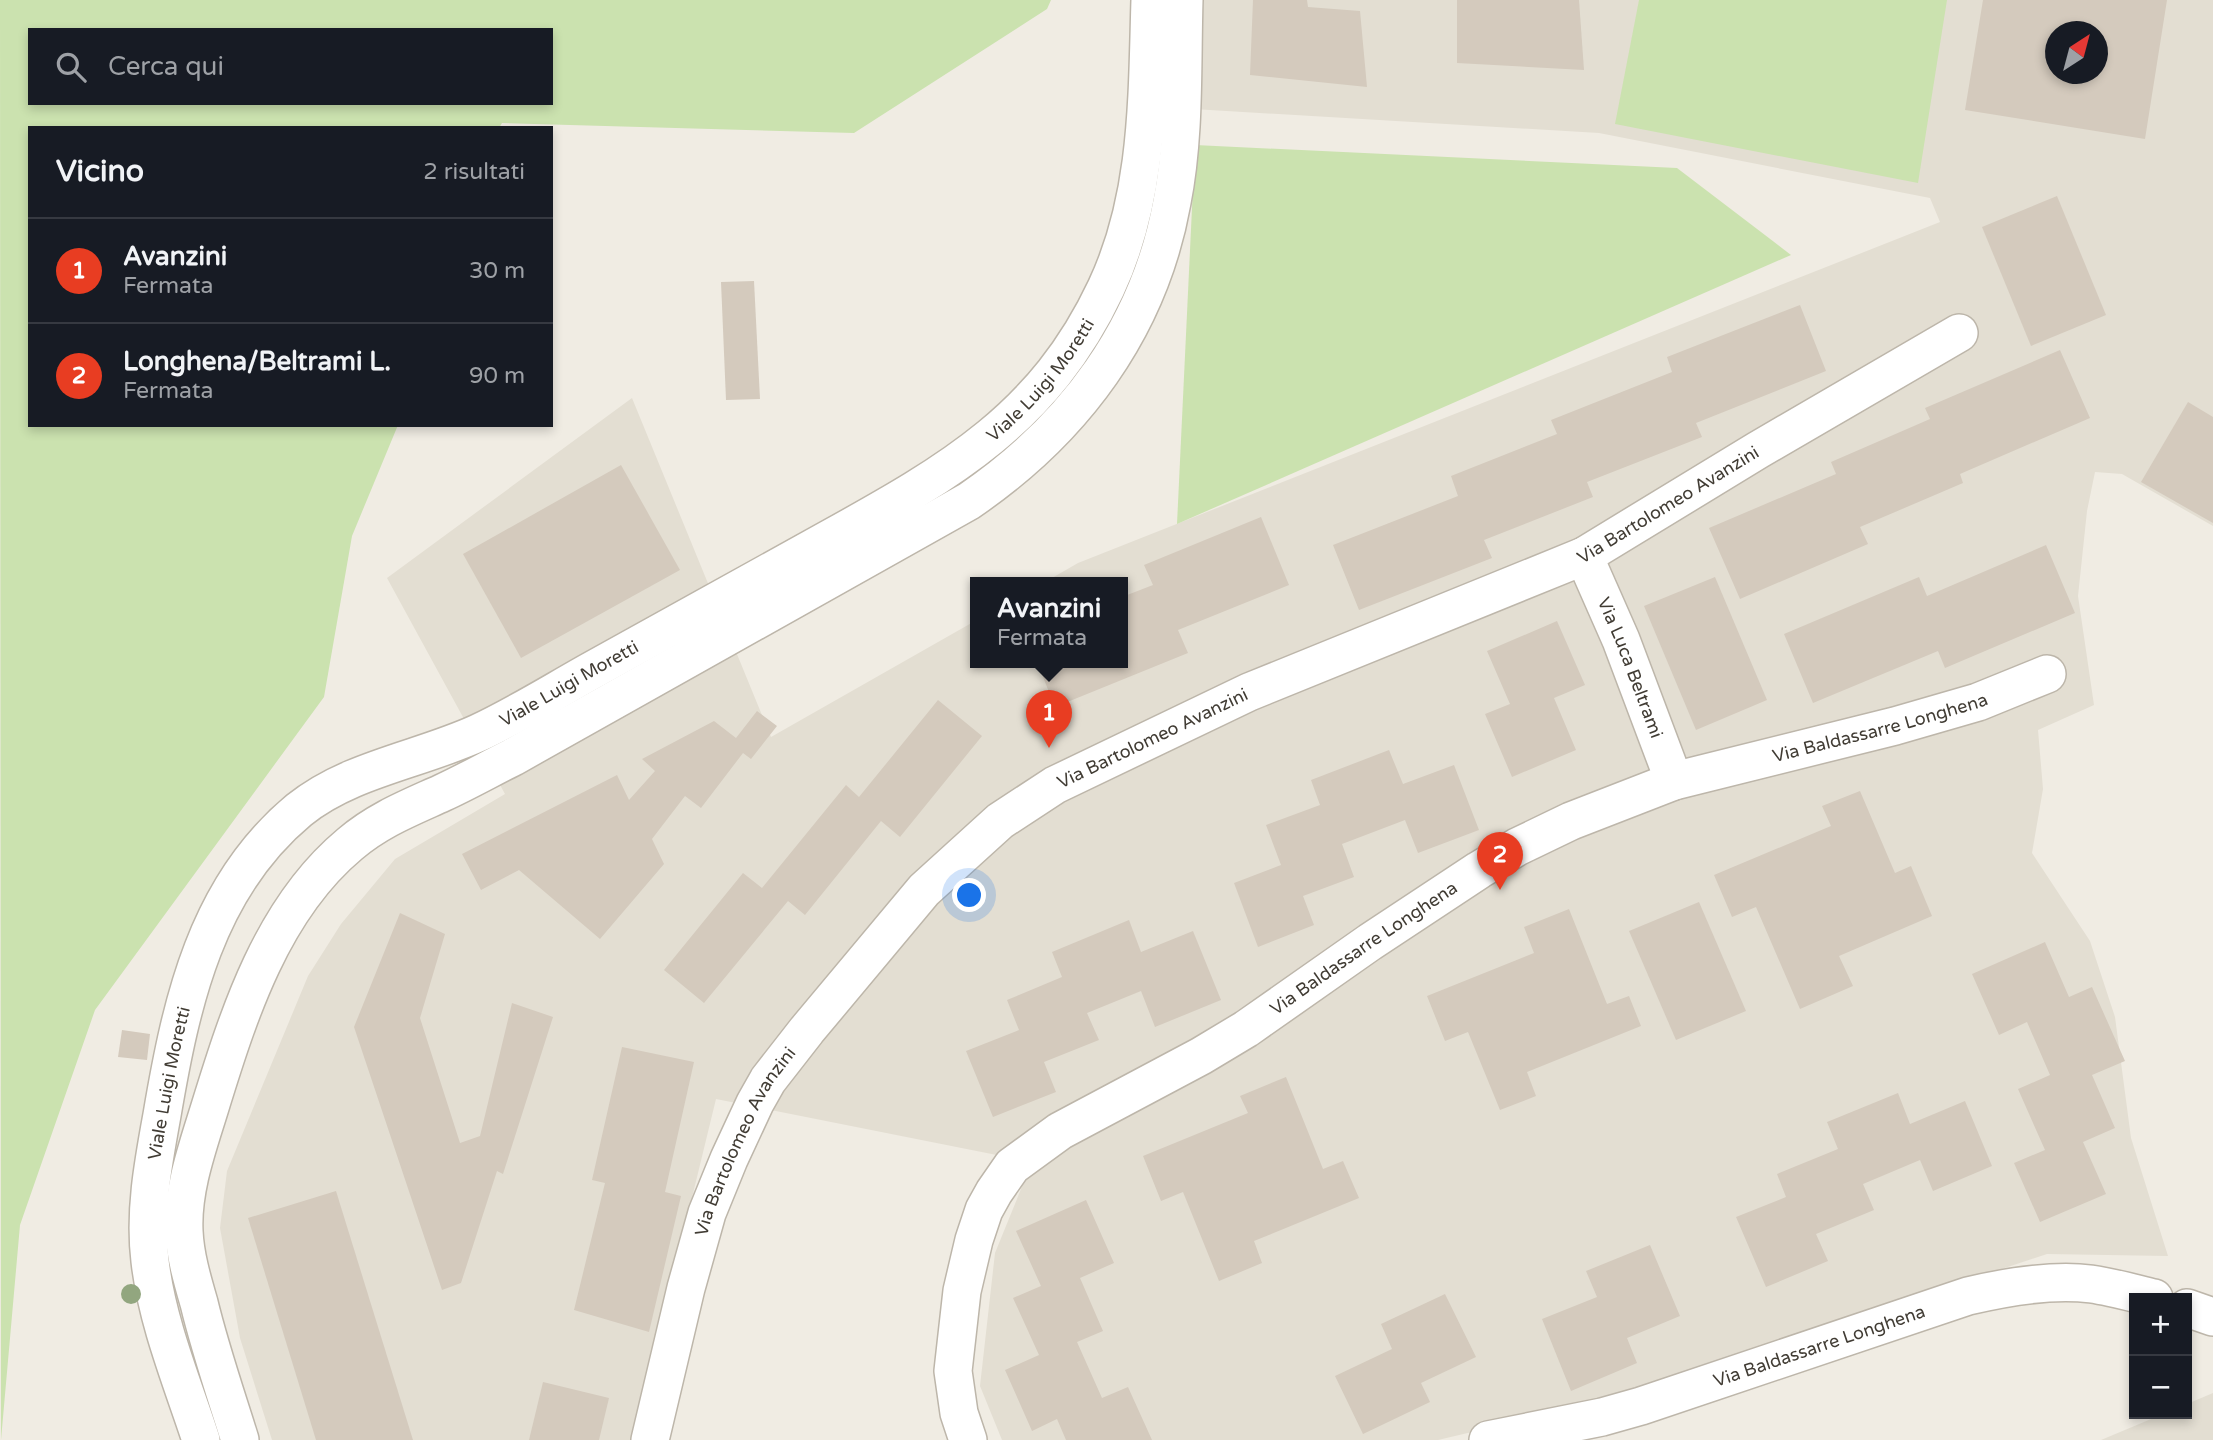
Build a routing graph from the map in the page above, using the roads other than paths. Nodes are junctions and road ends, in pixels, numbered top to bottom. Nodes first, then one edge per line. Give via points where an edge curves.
1 (1150, 0) edge
2 (1184, 0) edge
3 (1959, 333) dead end
4 (1584, 556) junction
5 (2046, 674) dead end
6 (1674, 780) junction
7 (326, 792) junction
8 (222, 1068) junction
9 (2131, 1293) edge
10 (2192, 1310) edge
11 (2213, 1317) edge
12 (201, 1440) edge
13 (240, 1440) edge
14 (650, 1440) edge
15 (968, 1440) edge
16 (1488, 1440) edge

1 - 7 street, Viale Luigi Moretti via 1144,145 1127,235 1105,291 1081,333 1018,415 971,453 869,517 481,732
2 - 8 street, Viale Luigi Moretti via 1180,141 1161,249 1125,333 1063,422 969,501 513,757 368,829 326,866 290,913 252,986
3 - 4 street, Via Bartolomeo Avanzini
4 - 6 street, Via Luca Beltrami
4 - 14 street, Via Bartolomeo Avanzini via 1249,692 1087,768 1008,815 944,871 833,998 755,1103 707,1213
5 - 6 street, Via Baldassarre Longhena via 1978,702 1895,726
6 - 15 street, Via Baldassarre Longhena via 1517,847 1246,1029 1060,1131 1012,1167 984,1210 962,1291 953,1371
7 - 8 street via 246,905 211,982 200,1028
7 - 12 street, Viale Luigi Moretti via 295,814 262,848 217,918 185,998 165,1096 150,1194 150,1261 160,1312
8 - 13 street, Viale Luigi Moretti via 191,1173 184,1228 206,1332
9 - 16 street, Via Baldassarre Longhena via 2089,1284 1993,1290 1641,1406
10 - 11 street

